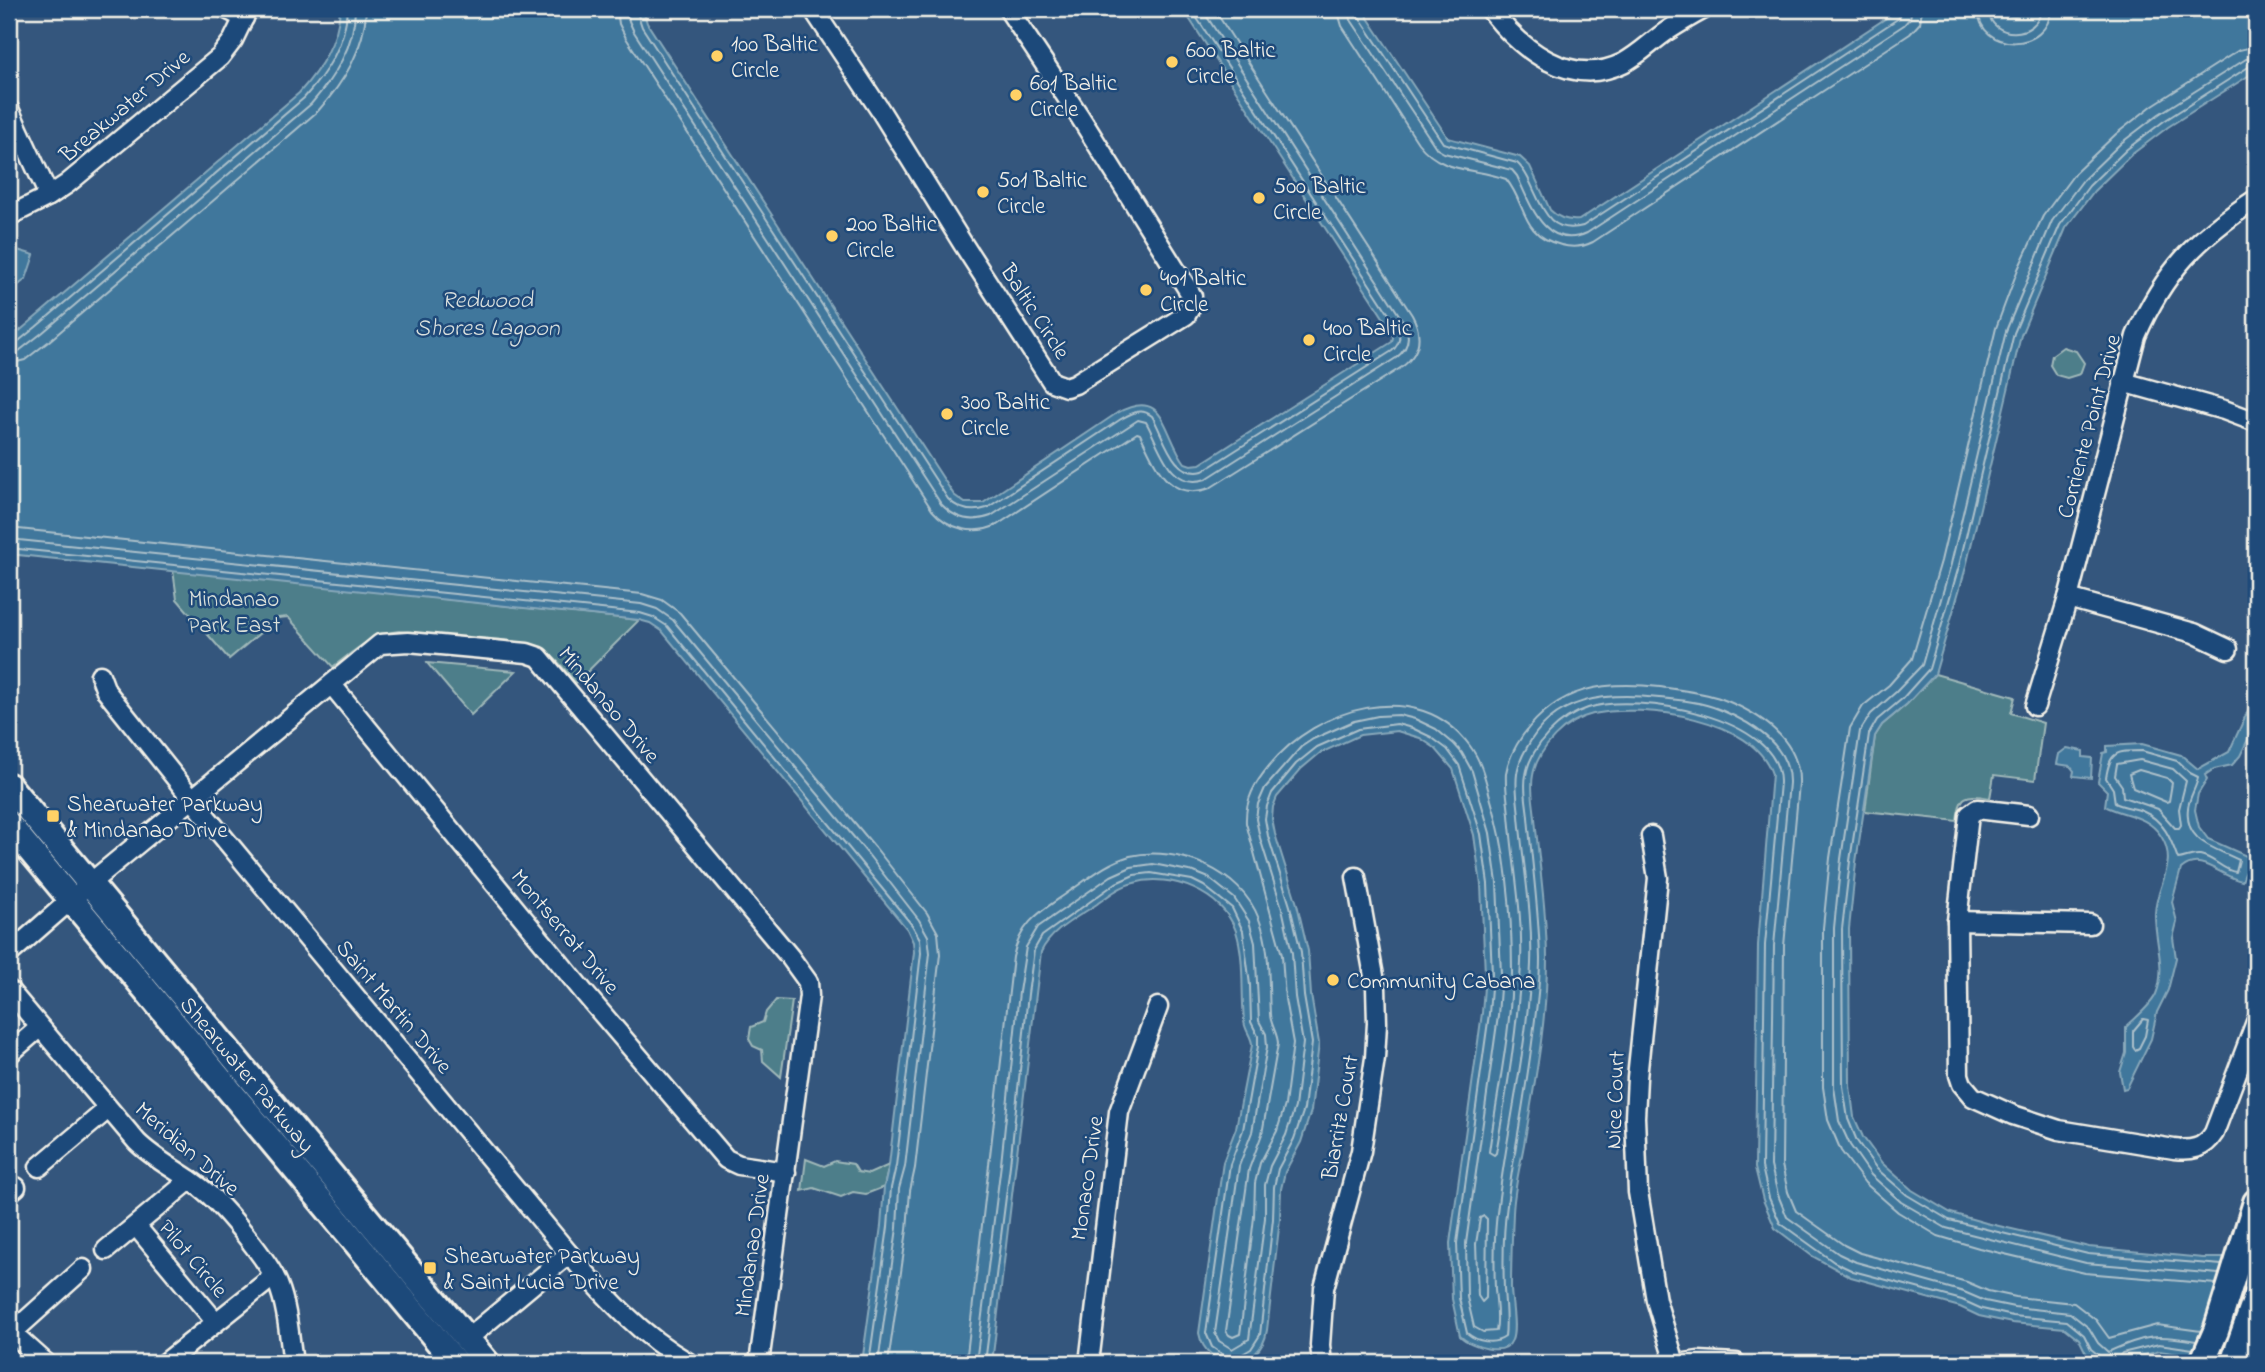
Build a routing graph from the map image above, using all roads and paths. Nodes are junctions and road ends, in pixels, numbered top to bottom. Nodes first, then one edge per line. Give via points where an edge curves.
1 (226, 9) edge
2 (813, 9) edge
3 (1008, 9) edge
4 (1490, 9) edge
5 (1704, 9) edge
6 (246, 13) edge
7 (9, 109) edge
8 (49, 196) junction
9 (2256, 200) edge
10 (9, 216) edge
11 (2123, 382) junction
12 (2256, 422) edge
13 (2068, 598) junction
14 (2228, 649) dead end
15 (100, 675) dead end
16 (332, 685) junction
17 (2035, 706) dead end
18 (9, 786) edge
19 (192, 799) junction
20 (2029, 815) dead end
21 (9, 825) edge
22 (1651, 836) dead end
23 (1356, 877) dead end
24 (80, 892) junction
25 (1957, 921) junction
26 (2090, 924) dead end
27 (9, 954) edge
28 (9, 990) edge
29 (1158, 1007) dead end
30 (2256, 1023) edge
31 (40, 1028) junction
32 (9, 1054) edge
33 (108, 1109) junction
34 (39, 1167) dead end
35 (786, 1172) junction
36 (190, 1180) junction
37 (2256, 1203) edge
38 (136, 1226) junction
39 (106, 1250) dead end
40 (569, 1254) junction
41 (83, 1269) dead end
42 (274, 1276) junction
43 (2256, 1298) edge
44 (215, 1321) junction
45 (11, 1331) edge
46 (467, 1339) junction
47 (46, 1363) edge
48 (165, 1363) edge
49 (293, 1363) edge
50 (456, 1363) edge
51 (487, 1363) edge
52 (689, 1363) edge
53 (759, 1363) edge
54 (1089, 1363) edge
55 (1322, 1363) edge
56 (1675, 1363) edge
57 (1685, 1363) edge
58 (1736, 1363) edge
59 (2202, 1363) edge
60 (2233, 1363) edge

1 - 6 street
2 - 3 street, Baltic Circle via 1052,382 1066,387 1186,314 1192,296
4 - 5 street via 1507,31 1536,55 1588,71 1620,65
6 - 8 street, Breakwater Drive via 220,57
7 - 8 street
8 - 10 street, Breakwater Drive
9 - 11 street, Corriente Point Drive via 2184,255 2146,313
11 - 12 street
11 - 13 street, Corriente Point Drive
13 - 14 street via 2193,633
13 - 17 street, Corriente Point Drive
15 - 19 street, Saint Martin Drive via 106,691
16 - 19 street, Mindanao Drive
16 - 35 street, Montserrat Drive via 726,1159
16 - 35 street, Mindanao Drive via 380,644 396,642 527,653 546,663 808,982
18 - 24 main road, Shearwater Parkway
19 - 24 street, Mindanao Drive
19 - 40 street, Saint Martin Drive
20 - 25 street via 1978,808 1971,813
21 - 24 main road, Shearwater Parkway
22 - 56 street, Nice Court via 1658,878 1637,1078 1638,1192 1656,1300
23 - 55 street, Biarritz Court via 1376,987 1375,1058 1361,1151 1324,1288
24 - 27 street, Mindanao Drive
24 - 46 main road, Shearwater Parkway
24 - 50 main road, Shearwater Parkway
25 - 26 street
25 - 30 street via 1960,1079 1978,1101 2013,1115 2073,1132 2174,1149 2199,1147 2214,1133
28 - 31 street, Meridian Drive
29 - 54 street, Monaco Drive via 1119,1112
31 - 32 street
31 - 33 street, Meridian Drive
33 - 34 street
33 - 36 street, Meridian Drive via 146,1151
35 - 53 street, Mindanao Drive
36 - 38 street, Pilot Circle
36 - 42 street, Meridian Drive via 208,1193
37 - 59 main road
38 - 39 street, Pilot Circle
38 - 44 street, Pilot Circle
40 - 46 street
40 - 52 street, Saint Martin Drive via 621,1312
41 - 45 street
42 - 44 street, Pilot Circle
42 - 49 street, Meridian Drive via 285,1307
43 - 60 main road
44 - 48 street, Pilot Circle
45 - 47 street
46 - 51 main road, Shearwater Parkway
57 - 58 street

